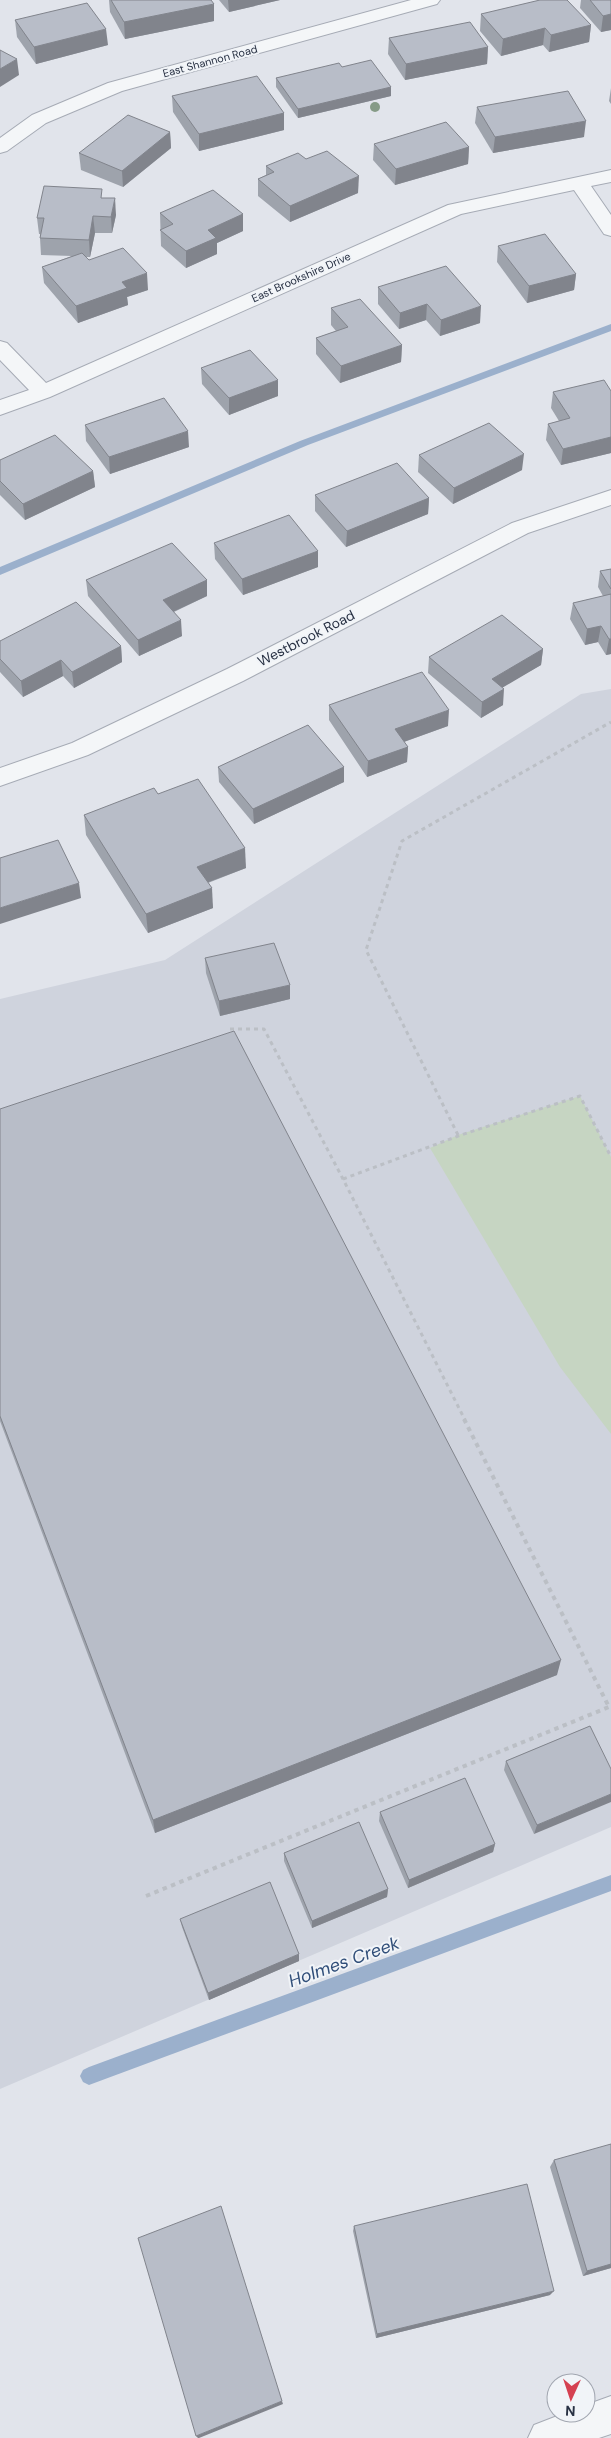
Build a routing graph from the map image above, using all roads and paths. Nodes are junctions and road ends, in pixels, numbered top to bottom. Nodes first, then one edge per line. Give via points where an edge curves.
1 (366, 0) edge
2 (431, 0) edge
3 (380, 15) junction
4 (0, 147) edge
5 (611, 176) edge
6 (579, 182) junction
7 (611, 230) edge
8 (0, 348) edge
9 (43, 392) junction
10 (0, 408) edge
11 (611, 497) edge
12 (611, 722) edge
13 (0, 777) edge
14 (230, 1029) dead end
15 (458, 1135) junction
16 (611, 1157) edge
17 (343, 1180) junction
18 (610, 1705) edge
19 (146, 1896) dead end
20 (611, 2415) edge
21 (547, 2438) edge

1 - 3 street
2 - 3 street, East Shannon Road
3 - 4 street, East Shannon Road via 115,87 39,119
5 - 6 street, East Brookshire Drive
6 - 7 street
6 - 9 street, East Brookshire Drive via 455,208
8 - 9 street
9 - 10 street, East Brookshire Drive
11 - 13 street, Westbrook Road via 520,528 244,670 97,741
12 - 15 path via 402,841 366,950
14 - 17 path via 264,1029
15 - 16 path via 580,1096
15 - 17 path
17 - 18 path
18 - 19 path
20 - 21 street

